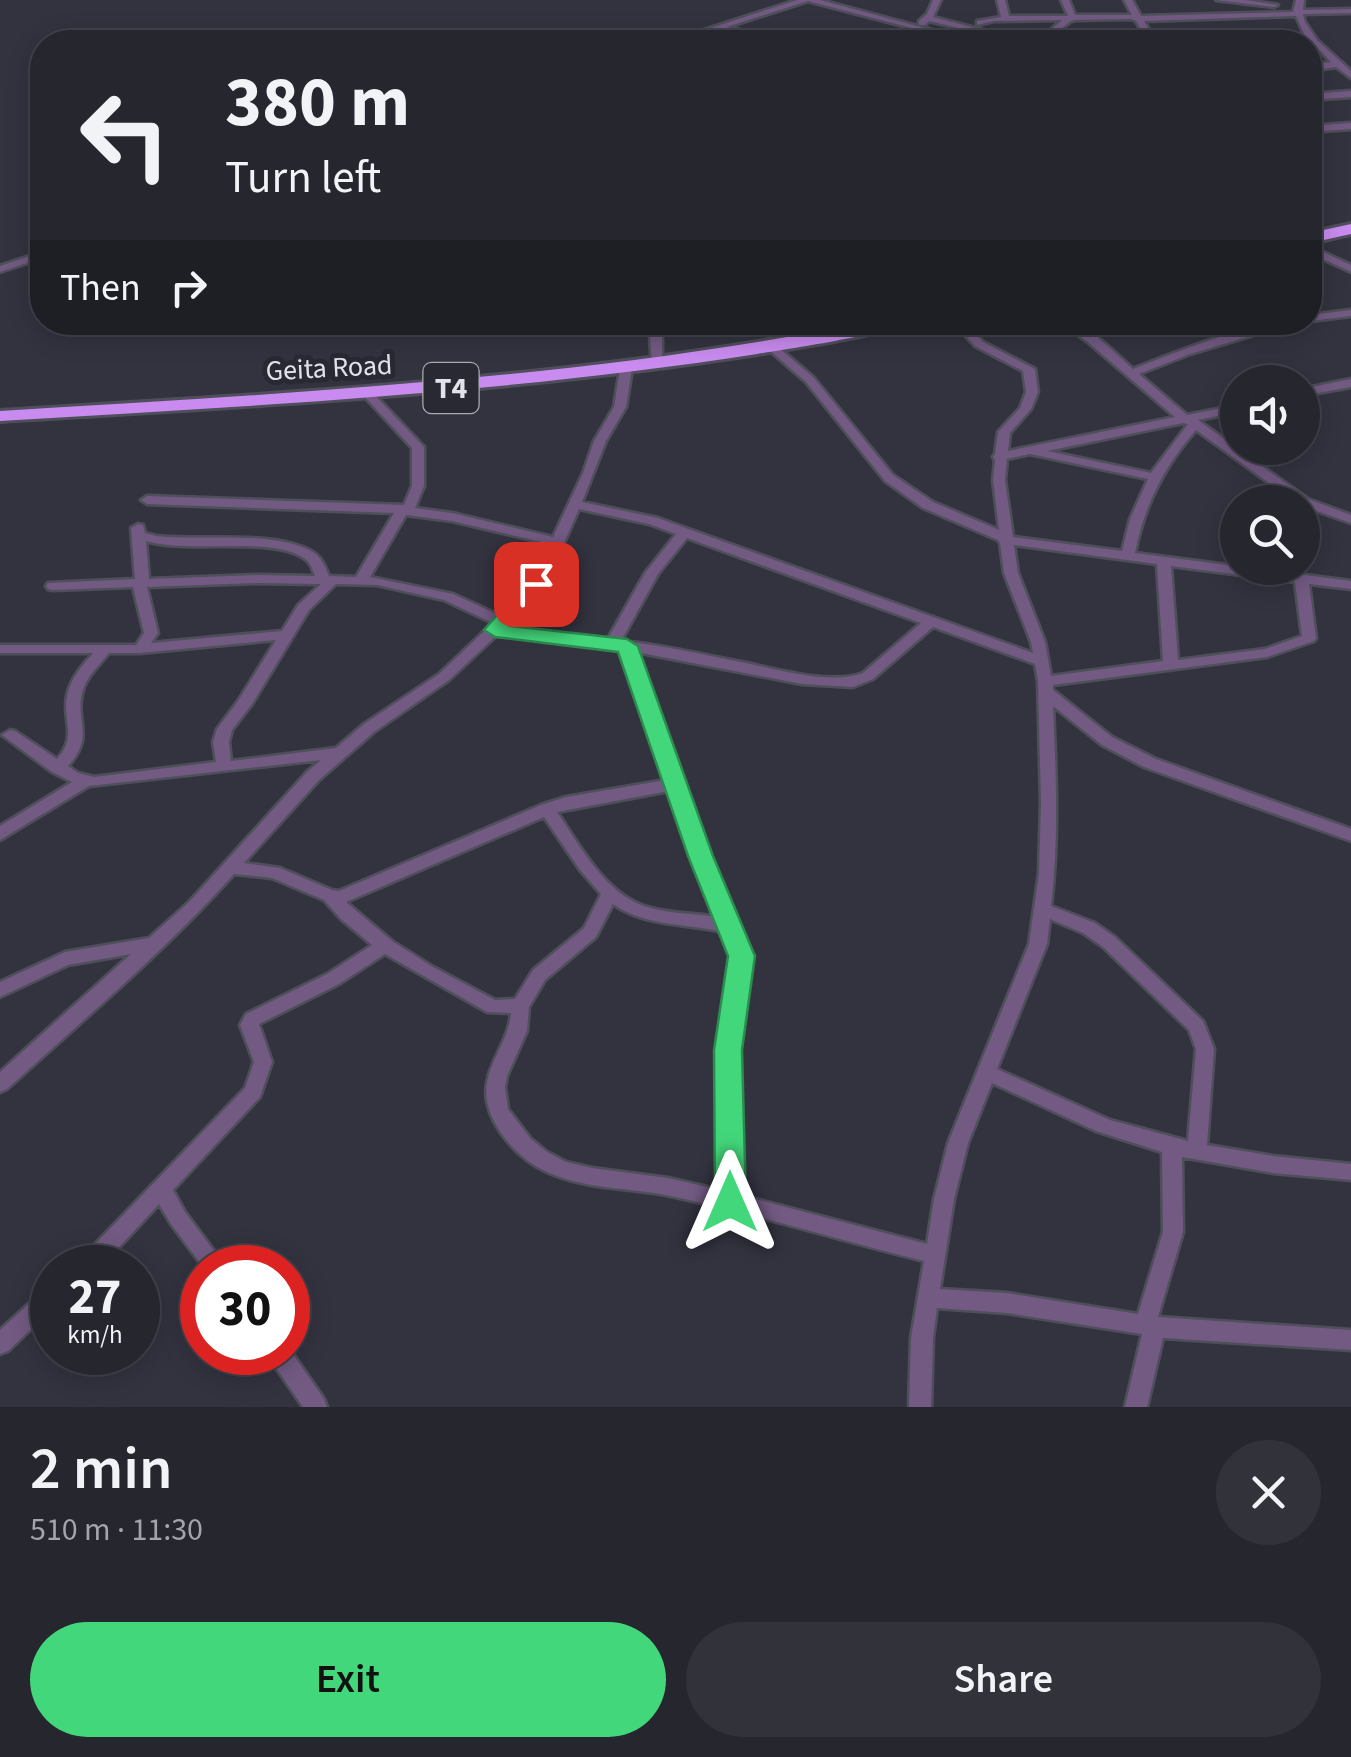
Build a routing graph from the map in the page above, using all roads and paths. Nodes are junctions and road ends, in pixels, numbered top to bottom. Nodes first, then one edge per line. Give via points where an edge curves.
1 (808, 0) edge
2 (938, 0) edge
3 (1001, 0) edge
4 (1066, 0) edge
5 (1128, 0) edge
6 (1220, 0) edge
7 (1298, 9) edge
8 (1351, 11) edge
9 (928, 18) junction
10 (1135, 18) junction
11 (1006, 19) junction
12 (1071, 19) junction
13 (980, 24) dead end
14 (720, 28) junction
15 (914, 28) junction
16 (713, 30) edge
17 (729, 30) edge
18 (919, 30) edge
19 (976, 30) edge
20 (1057, 30) edge
21 (1143, 30) edge
22 (1322, 49) edge
23 (1351, 62) edge
24 (1339, 64) junction
25 (1322, 66) edge
26 (1351, 75) edge
27 (1351, 94) edge
28 (1322, 96) edge
29 (1351, 126) edge
30 (1322, 128) edge
31 (1351, 229) edge
32 (1322, 235) edge
33 (1322, 254) edge
34 (30, 259) edge
35 (0, 269) edge
36 (1351, 269) edge
37 (1350, 313) edge
38 (1322, 316) edge
39 (655, 335) edge
40 (811, 335) edge
41 (970, 335) edge
42 (1082, 335) edge
43 (1249, 335) edge
44 (773, 348) junction
45 (658, 365) junction
46 (626, 369) junction
47 (1132, 373) junction
48 (1351, 383) edge
49 (1320, 390) edge
50 (368, 394) junction
51 (1220, 413) edge
52 (0, 416) edge
53 (1190, 421) junction
54 (1024, 450) junction
55 (998, 457) junction
56 (1154, 478) junction
57 (147, 500) dead end
58 (575, 504) junction
59 (405, 510) junction
60 (1351, 520) edge
61 (684, 532) junction
62 (1004, 538) junction
63 (558, 542) junction
64 (1128, 557) junction
65 (1164, 562) junction
66 (1220, 569) edge
67 (328, 580) junction
68 (361, 580) junction
69 (140, 582) junction
70 (1320, 582) edge
71 (1303, 585) edge
72 (1351, 585) edge
73 (53, 586) dead end
74 (929, 623) junction
75 (499, 626) junction
76 (284, 635) junction
77 (619, 645) junction
78 (0, 649) edge
79 (140, 649) junction
80 (103, 651) junction
81 (1041, 662) junction
82 (1171, 666) junction
83 (1046, 687) junction
84 (10, 735) dead end
85 (340, 753) junction
86 (224, 767) junction
87 (58, 768) junction
88 (86, 781) junction
89 (676, 784) junction
90 (547, 810) junction
91 (0, 834) edge
92 (1351, 835) edge
93 (229, 867) junction
94 (610, 893) junction
95 (330, 896) junction
96 (1042, 909) junction
97 (730, 928) junction
98 (156, 943) junction
99 (384, 946) junction
100 (0, 990) edge
101 (520, 1006) junction
102 (986, 1072) junction
103 (0, 1084) edge
104 (1172, 1144) junction
105 (1197, 1149) junction
106 (1351, 1172) edge
107 (161, 1189) junction
108 (730, 1202) junction
109 (108, 1245) edge
110 (199, 1245) edge
111 (936, 1255) junction
112 (929, 1298) junction
113 (30, 1316) edge
114 (1150, 1326) junction
115 (1351, 1340) edge
116 (0, 1344) edge
117 (294, 1375) edge
118 (316, 1407) edge
119 (921, 1407) edge
120 (1136, 1407) edge

1 - 14 street
1 - 15 street
2 - 9 street
3 - 11 street
4 - 12 street
5 - 10 street
6 - 7 street
7 - 8 street
7 - 10 street
9 - 15 street
9 - 19 street
10 - 12 street
10 - 21 street
11 - 12 street
11 - 13 street
12 - 20 street
14 - 16 street
14 - 17 street
15 - 18 street
22 - 24 street
23 - 24 street
24 - 25 street
24 - 26 street
27 - 28 street
29 - 30 street
31 - 32 highway
33 - 36 street
34 - 35 street
37 - 38 street
39 - 45 street
40 - 44 highway, Geita Road / T4
41 - 55 street via 1029,370 1033,379
42 - 47 street
43 - 47 street
44 - 45 highway, Geita Road / T4
44 - 62 street via 810,380 889,478 928,506
45 - 46 highway, Geita Road / T4
46 - 50 highway, Geita Road / T4
46 - 58 street via 620,407
47 - 53 street
48 - 49 street
50 - 52 highway, Geita Road / T4
50 - 59 street via 418,447 418,486
51 - 53 street
53 - 54 street
53 - 56 street
53 - 60 street via 1303,502
54 - 55 street
54 - 56 street
55 - 62 street
56 - 64 street via 1134,520
57 - 59 street
58 - 61 street
58 - 63 street
59 - 63 street
59 - 68 street
61 - 74 street
61 - 77 street via 652,573
62 - 64 street
62 - 81 street
63 - 75 street via 524,602
64 - 65 street
65 - 66 street
65 - 82 street
67 - 68 street
67 - 69 street
67 - 69 street via 302,552 163,542 138,532
67 - 76 street
68 - 75 street via 438,594
69 - 73 street
69 - 79 street via 152,632
70 - 72 street
71 - 82 street via 1306,641 1267,654
74 - 77 street via 853,682 802,679
74 - 81 street
75 - 77 street
75 - 85 street via 444,677
76 - 79 street
76 - 86 street via 224,729
77 - 89 street
78 - 80 street
79 - 80 street
80 - 87 street via 75,692 78,738
81 - 83 street
82 - 83 street
83 - 92 street via 1107,740 1150,763
83 - 96 street via 1049,803
84 - 87 street
85 - 86 street
85 - 93 street
86 - 88 street
87 - 88 street
88 - 91 street
89 - 90 street
89 - 97 street
90 - 94 street
90 - 95 street via 355,894
93 - 95 street via 274,872
93 - 98 street
94 - 97 street via 633,910
94 - 101 street via 590,932 530,984
95 - 99 street
96 - 102 street via 1038,944
96 - 105 street via 1109,942 1197,1026 1204,1048
97 - 108 street via 742,956 728,1050
98 - 100 street via 65,959
98 - 103 street
99 - 101 street via 494,1007
99 - 107 street via 252,1018 248,1025 263,1062 253,1092
101 - 108 street via 521,1028 495,1084 496,1103 524,1148 572,1173
102 - 104 street via 1070,1111
102 - 111 street via 958,1143
104 - 105 street
104 - 114 street via 1174,1232
105 - 106 street
107 - 109 street
107 - 110 street
108 - 111 street
111 - 112 street
112 - 114 street
112 - 119 street
113 - 116 street
114 - 115 street
114 - 120 street
117 - 118 street

